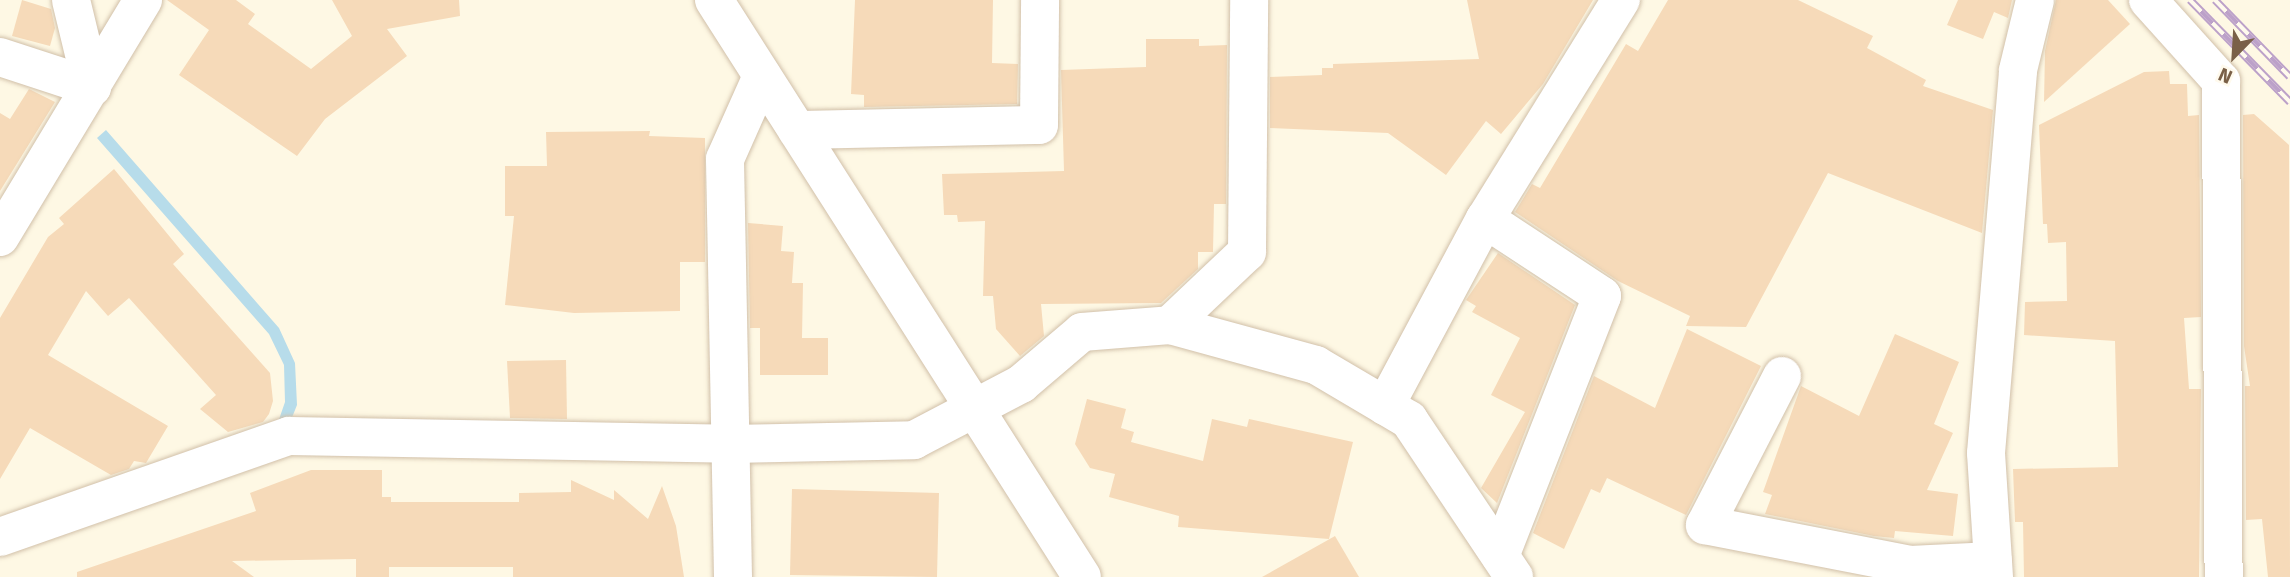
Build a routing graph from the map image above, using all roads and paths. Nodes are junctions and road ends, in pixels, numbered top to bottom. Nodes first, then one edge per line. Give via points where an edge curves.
1 (71, 0) edge
2 (143, 0) edge
3 (714, 0) edge
4 (1040, 0) edge
5 (1250, 0) edge
6 (1621, 0) edge
7 (2035, 0) edge
8 (2148, 0) edge
9 (0, 57) edge
10 (762, 76) junction
11 (92, 87) junction
12 (797, 130) junction
13 (1485, 219) junction
14 (0, 237) edge
15 (1170, 325) junction
16 (1783, 376) dead end
17 (1385, 406) junction
18 (978, 409) junction
19 (730, 444) junction
20 (0, 537) edge
21 (1507, 567) edge
22 (1993, 569) edge
23 (733, 577) edge
24 (1082, 577) edge
25 (2224, 577) edge

1 - 11 street
2 - 11 street
3 - 10 street
4 - 12 street via 1040,125
5 - 15 street via 1247,252
6 - 13 street
7 - 22 street via 2018,70 1986,453
8 - 25 street via 2221,81
9 - 11 street
10 - 12 street
10 - 19 street via 725,159
11 - 14 street
12 - 18 street
13 - 17 street
13 - 21 street via 1602,296
15 - 17 street via 1316,365
15 - 18 street via 1082,332 1021,384
16 - 22 street via 1705,525 1910,565
17 - 21 street via 1409,420
18 - 19 street via 914,440
18 - 24 street
19 - 20 street via 289,436
19 - 23 street

